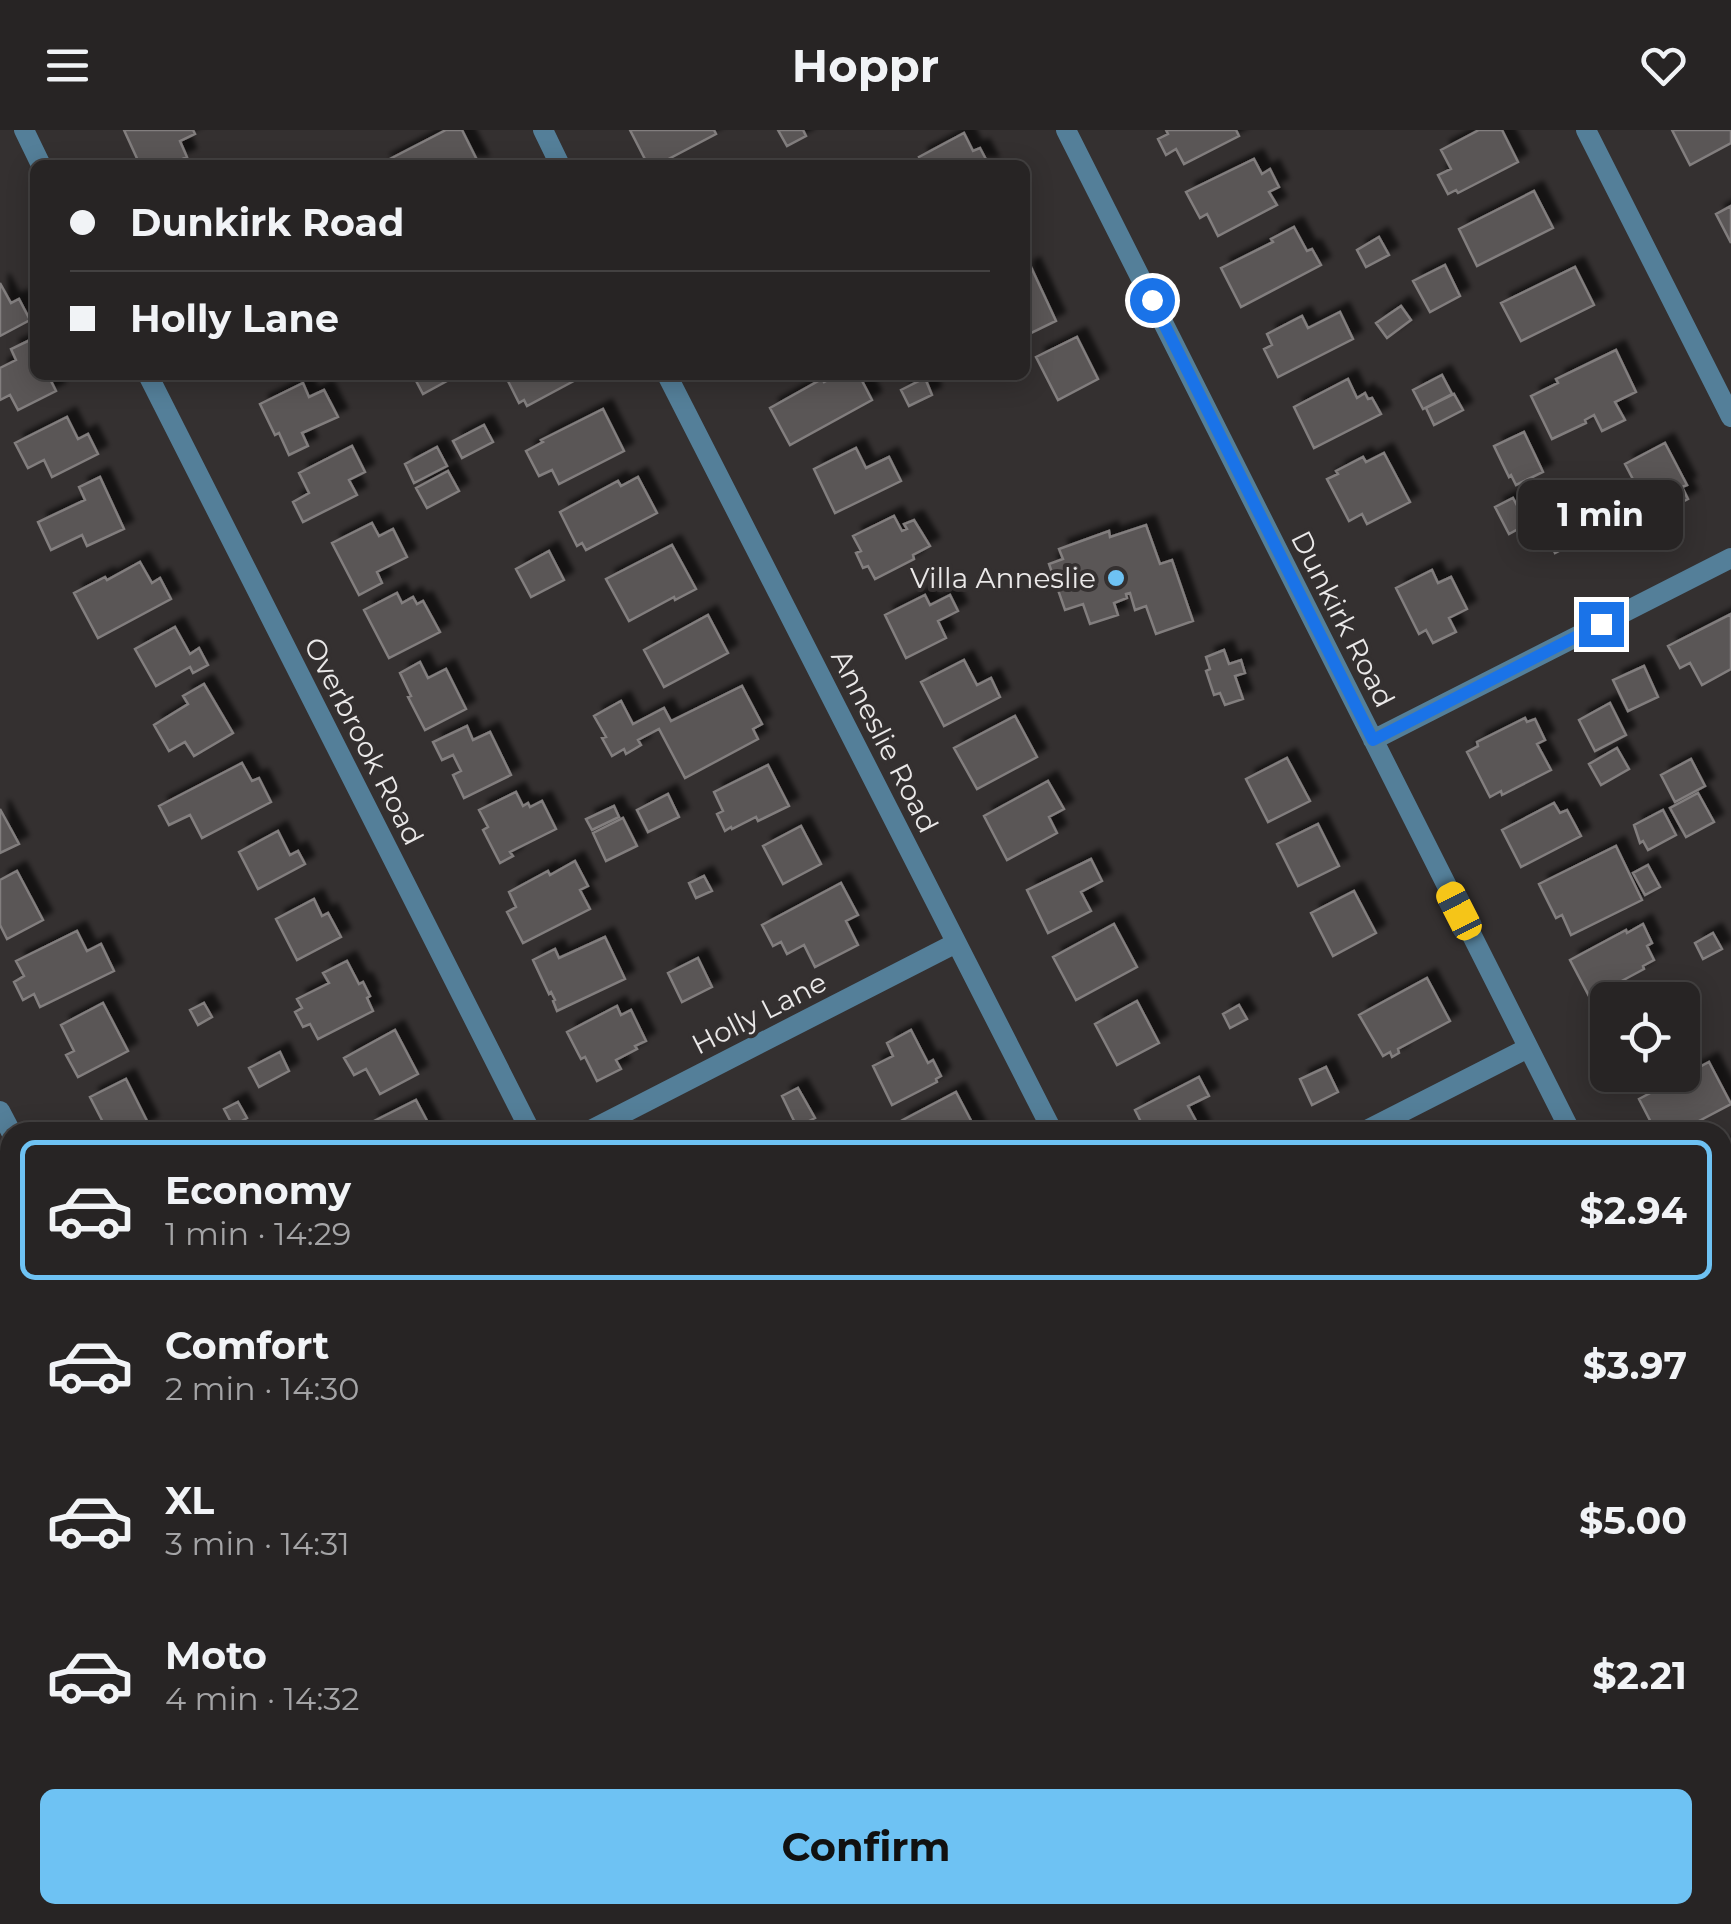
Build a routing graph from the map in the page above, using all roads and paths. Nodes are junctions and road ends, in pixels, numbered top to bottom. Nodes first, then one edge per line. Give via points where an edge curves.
1 (24, 130) edge
2 (542, 130) edge
3 (1066, 130) edge
4 (1586, 130) edge
5 (39, 160) edge
6 (557, 160) edge
7 (151, 380) edge
8 (670, 380) edge
9 (1731, 417) edge
10 (1731, 558) edge
11 (1373, 740) junction
12 (956, 943) junction
13 (1528, 1048) junction
14 (526, 1122) edge
15 (607, 1122) edge
16 (1048, 1122) edge
17 (1383, 1122) edge
18 (1565, 1122) edge

1 - 5 street
2 - 6 street
3 - 11 street, Dunkirk Road
4 - 9 street
7 - 14 street, Overbrook Road
8 - 12 street, Anneslie Road
10 - 11 street
11 - 13 street, Dunkirk Road
12 - 15 street, Holly Lane
12 - 16 street, Anneslie Road
13 - 17 street
13 - 18 street, Dunkirk Road

